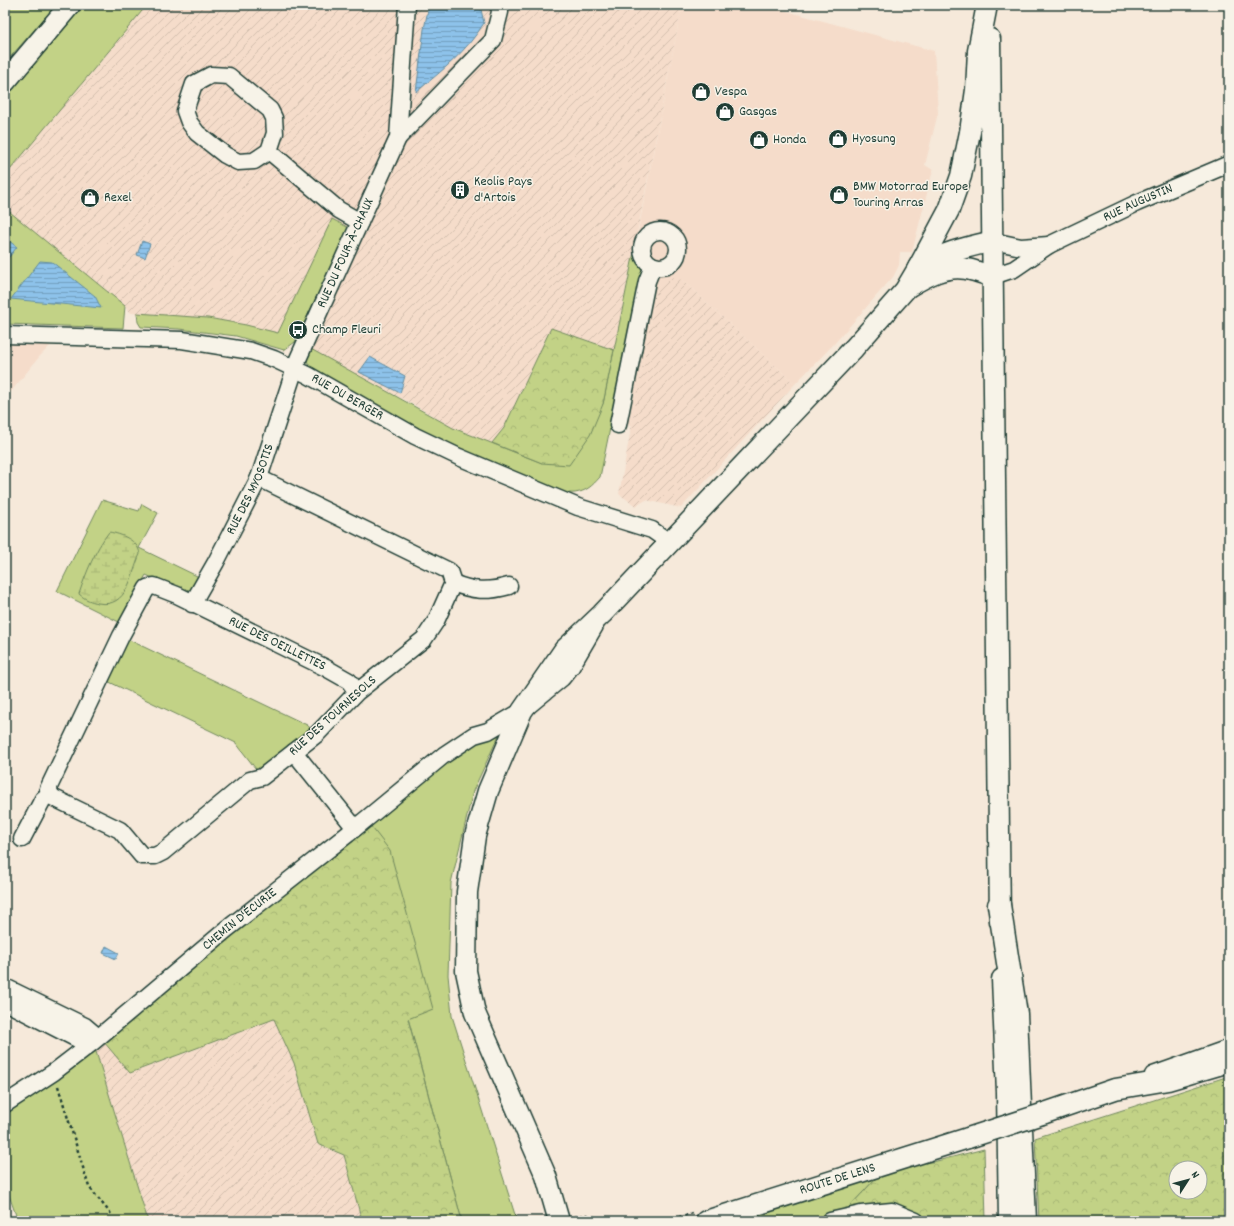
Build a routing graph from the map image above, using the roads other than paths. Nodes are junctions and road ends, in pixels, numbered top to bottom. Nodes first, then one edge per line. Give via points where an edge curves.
1 (70, 5) edge
2 (407, 5) edge
3 (498, 5) edge
4 (987, 5) edge
5 (5, 82) edge
6 (398, 138) junction
7 (269, 151) junction
8 (1229, 164) edge
9 (360, 222) junction
10 (993, 241) junction
11 (1048, 245) junction
12 (653, 266) dead end
13 (918, 268) junction
14 (993, 276) junction
15 (905, 290) junction
16 (5, 335) edge
17 (295, 369) junction
18 (618, 425) dead end
19 (259, 478) junction
20 (669, 542) junction
21 (453, 583) junction
22 (509, 586) dead end
23 (192, 604) junction
24 (357, 692) junction
25 (522, 712) junction
26 (481, 733) junction
27 (507, 747) junction
28 (294, 752) junction
29 (49, 791) junction
30 (355, 828) junction
31 (22, 839) dead end
32 (999, 905) junction
33 (5, 987) edge
34 (5, 1002) edge
35 (92, 1042) junction
36 (1229, 1048) edge
37 (1229, 1062) edge
38 (1115, 1089) junction
39 (5, 1104) edge
40 (565, 1220) edge
41 (706, 1221) edge
42 (830, 1221) edge
43 (916, 1221) edge
44 (996, 1221) edge
45 (1009, 1221) edge
46 (1025, 1221) edge

1 - 5 main road
2 - 6 street, RUE DU FOUR-À-CHAUX
3 - 6 street, RUE DU FOUR-À-CHAUX via 500,12 494,40
4 - 10 main road via 991,61
4 - 13 main road via 978,51 970,132 961,176 949,210
6 - 9 street, RUE DU FOUR-À-CHAUX
7 - 7 street via 254,161 238,162 225,156 197,133 185,111 194,84 211,75 229,76 262,101 274,118 275,133
7 - 9 street via 339,210
8 - 11 street, RUE AUGUSTIN
9 - 17 street, RUE DU FOUR-À-CHAUX
10 - 11 street via 1021,247
10 - 13 main road via 957,250 930,260
10 - 14 main road
11 - 14 street via 1014,269
12 - 18 street via 647,281
13 - 15 main road
14 - 15 main road via 966,268 950,268 927,275
14 - 32 main road
15 - 20 main road via 854,348
16 - 17 street, RUE DU BERGER via 182,340 251,351
17 - 19 street, RUE DES MYOSOTIS
17 - 20 street, RUE DU BERGER via 459,458 578,507 652,530
19 - 21 street via 449,571
19 - 23 street, RUE DES MYOSOTIS
20 - 25 main road via 602,614 564,650
21 - 22 street via 468,590 492,590
21 - 24 street, RUE DES TOURNESOLS via 436,621 424,639
23 - 24 street, RUE DES OEILLETTES via 326,668 349,681
23 - 29 street, RUE DES OEILLETTES via 178,595 154,586 147,588 121,636
24 - 28 street, RUE DES TOURNESOLS via 317,734
25 - 26 street, CHEMIN D'ÉCURIE
25 - 27 main road
26 - 27 street via 499,735
26 - 30 street, CHEMIN D'ÉCURIE via 444,755
27 - 40 main road via 488,791 475,836 467,892 466,971 475,1013
28 - 29 street, RUE DES TOURNESOLS via 262,777 250,780 155,856 142,856 120,830 52,798
28 - 30 street
29 - 31 street, RUE DES OEILLETTES
30 - 35 street, CHEMIN D'ÉCURIE via 227,929
32 - 44 main road via 995,1091
32 - 45 main road via 1007,1092
32 - 46 highway via 1016,1014
33 - 35 street via 85,1026
34 - 35 street via 79,1040
35 - 39 street, CHEMIN D'ÉCURIE via 54,1072
36 - 38 street
37 - 38 main road, ROUTE DE LENS via 1168,1080
38 - 41 main road, ROUTE DE LENS, bridge
42 - 43 street via 861,1214 892,1212

